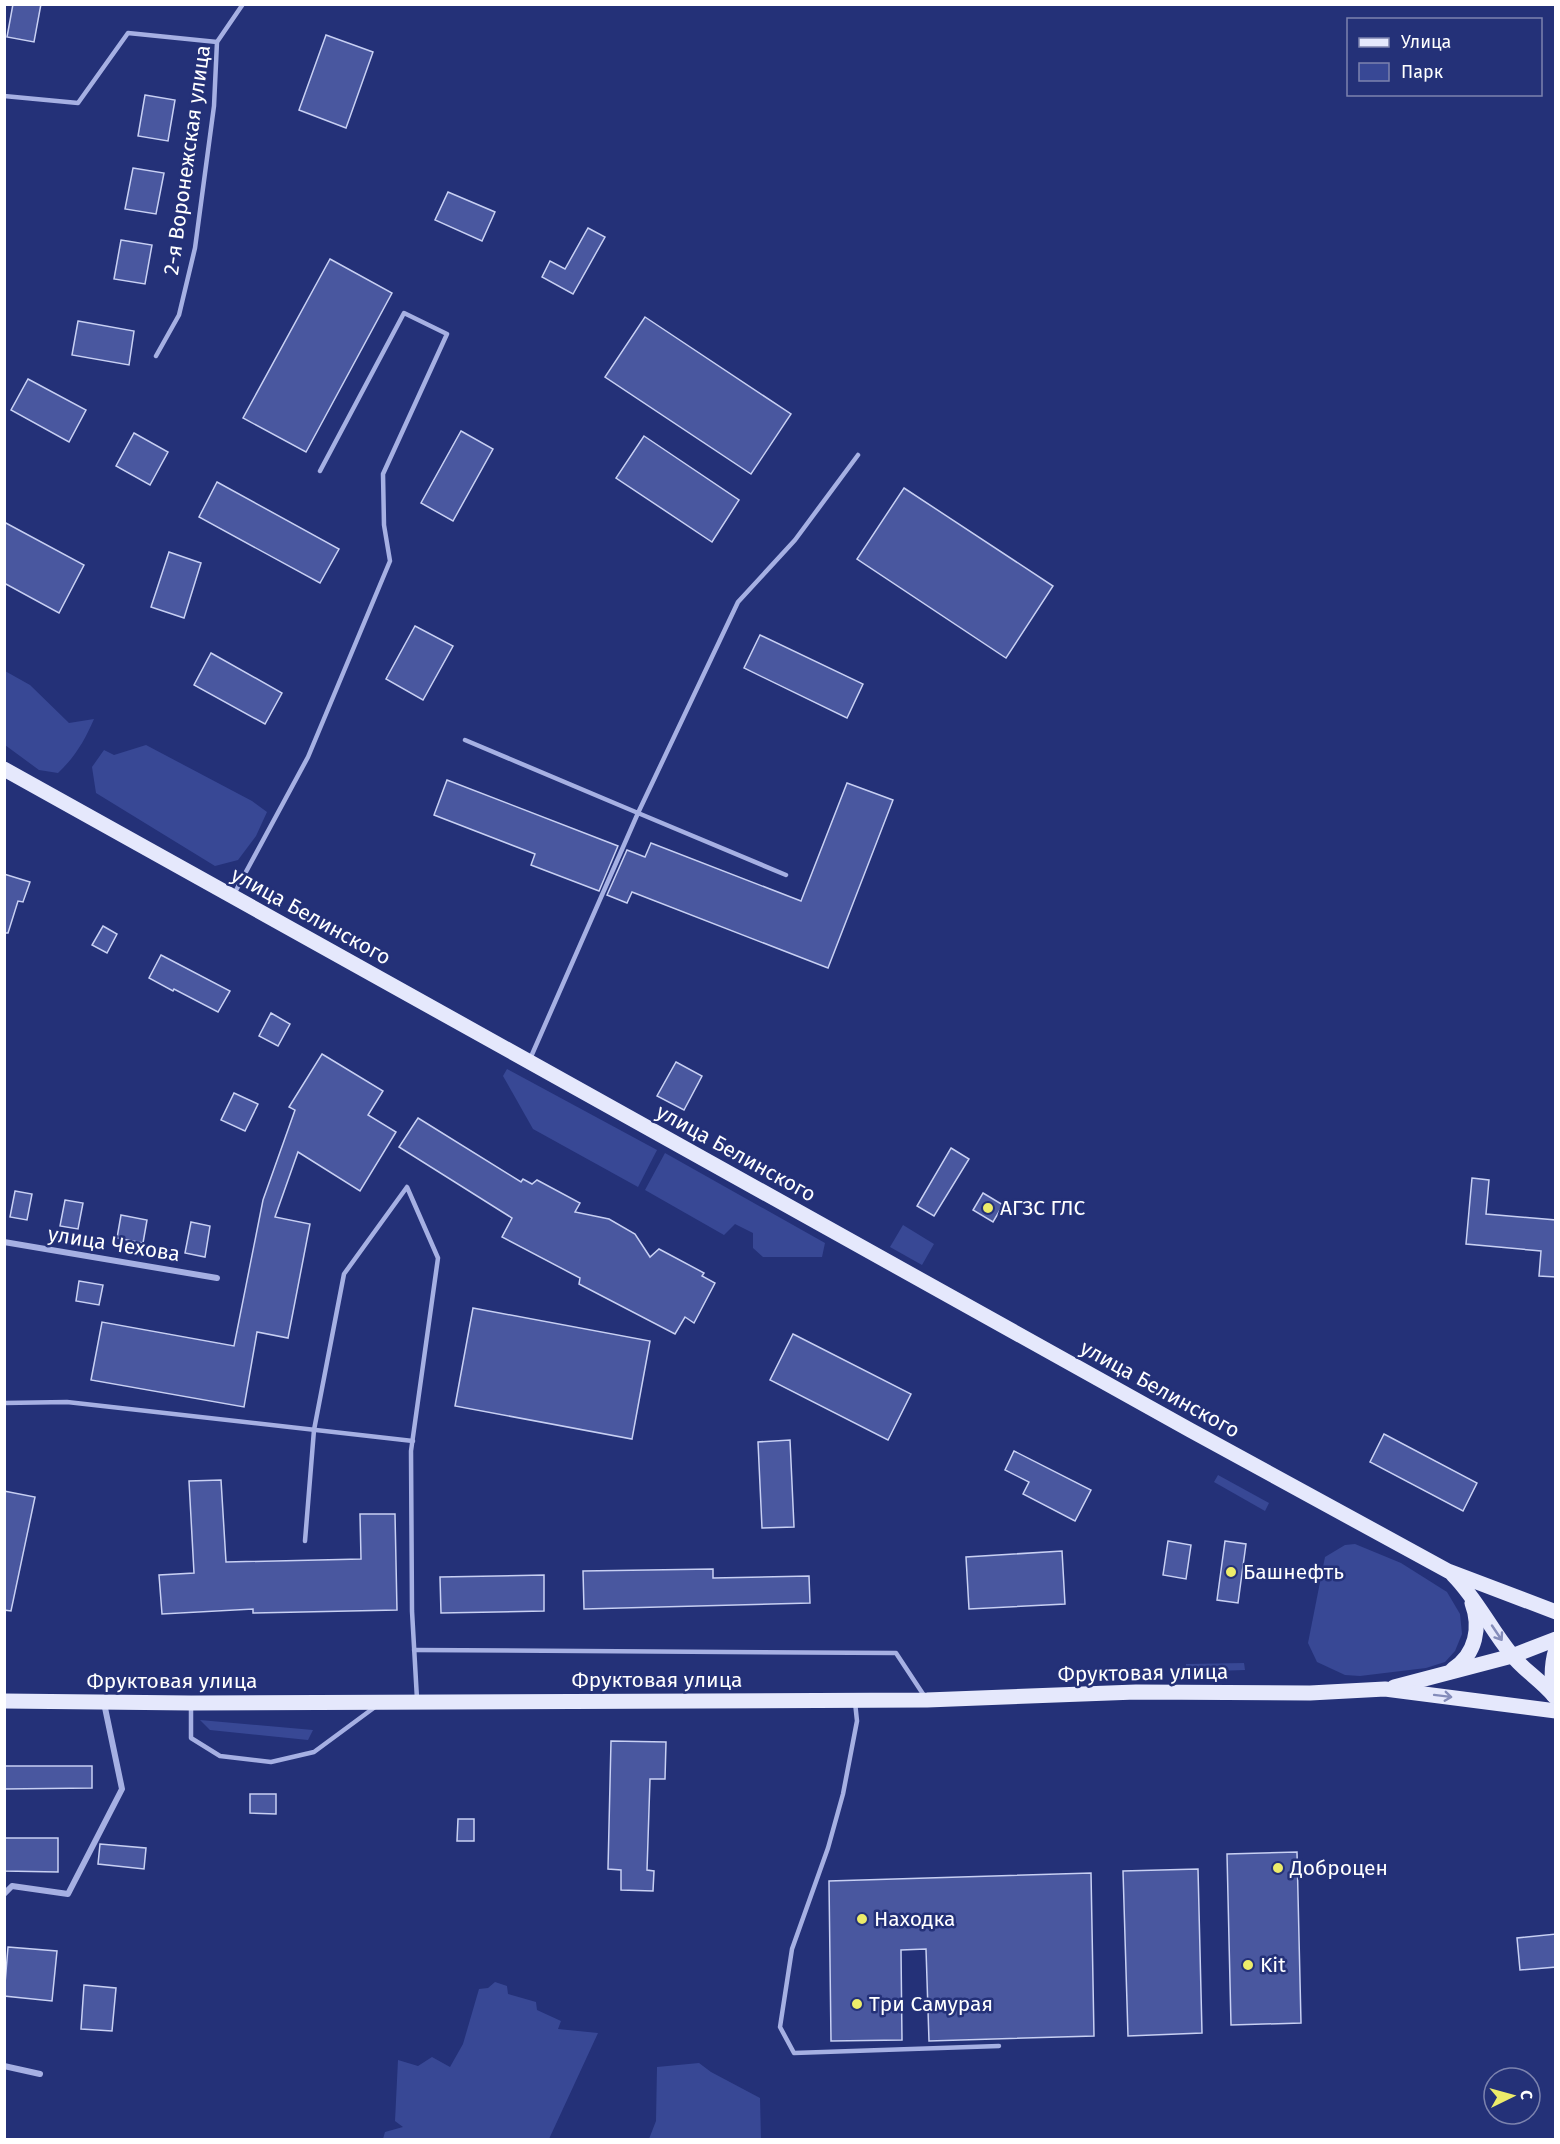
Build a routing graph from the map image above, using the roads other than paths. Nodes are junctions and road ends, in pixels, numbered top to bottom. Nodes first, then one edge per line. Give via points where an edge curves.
1 (243, 4) edge
2 (217, 42) junction
3 (4, 96) edge
4 (156, 356) dead end
5 (858, 455) dead end
6 (320, 471) dead end
7 (465, 740) dead end
8 (4, 769) edge
9 (638, 813) junction
10 (786, 875) dead end
11 (233, 897) junction
12 (529, 1062) junction
13 (4, 1242) edge
14 (218, 1278) dead end
15 (4, 1403) edge
16 (314, 1430) junction
17 (413, 1441) junction
18 (305, 1541) dead end
19 (1448, 1571) junction
20 (1467, 1589) junction
21 (1556, 1612) edge
22 (1556, 1639) edge
23 (1556, 1648) edge
24 (414, 1650) junction
25 (1512, 1656) junction
26 (1449, 1672) junction
27 (1385, 1689) junction
28 (855, 1700) junction
29 (927, 1700) junction
30 (4, 1701) edge
31 (103, 1702) junction
32 (382, 1702) junction
33 (417, 1702) junction
34 (1555, 1702) edge
35 (191, 1703) junction
36 (4, 1894) edge
37 (999, 2046) dead end
38 (4, 2066) edge
39 (40, 2074) dead end

1 - 2 lane, 2-я Воронежская улица
2 - 3 lane via 128,33 78,103
2 - 4 lane, 2-я Воронежская улица via 214,106 195,248 179,315
5 - 9 lane via 795,540 738,602
6 - 11 lane via 404,313 447,334 383,474 384,525 390,561 308,758
7 - 9 lane
8 - 11 main road, улица Белинского
9 - 10 lane
9 - 12 lane
11 - 12 main road, улица Белинского
12 - 19 main road, улица Белинского
13 - 14 street, улица Чехова
15 - 16 lane via 68,1402
16 - 17 lane
16 - 17 lane via 344,1274 406,1187 438,1258
16 - 18 lane
17 - 24 lane
19 - 20 main road, улица Белинского
19 - 21 main road, улица Белинского
20 -> 25 main road, улица Белинского
20 - 26 main road via 1477,1616 1477,1631 1467,1656
22 - 25 main road
23 - 34 main road via 1551,1678
24 - 29 lane via 896,1653
24 - 33 lane
25 - 26 main road
25 - 34 main road, улица Белинского via 1534,1675
26 - 27 main road
27 - 29 main road, Фруктовая улица
27 -> 34 main road
28 - 29 main road, Фруктовая улица
28 - 33 main road, Фруктовая улица
28 - 37 lane via 856,1721 843,1794 792,1949 780,2027 794,2053
30 - 31 main road, Фруктовая улица
31 - 35 main road, Фруктовая улица
31 - 36 street via 122,1789 68,1894 12,1886
32 - 33 main road, Фруктовая улица
32 - 35 main road, Фруктовая улица
32 - 35 lane via 314,1752 271,1762 220,1756 191,1738
38 - 39 street

